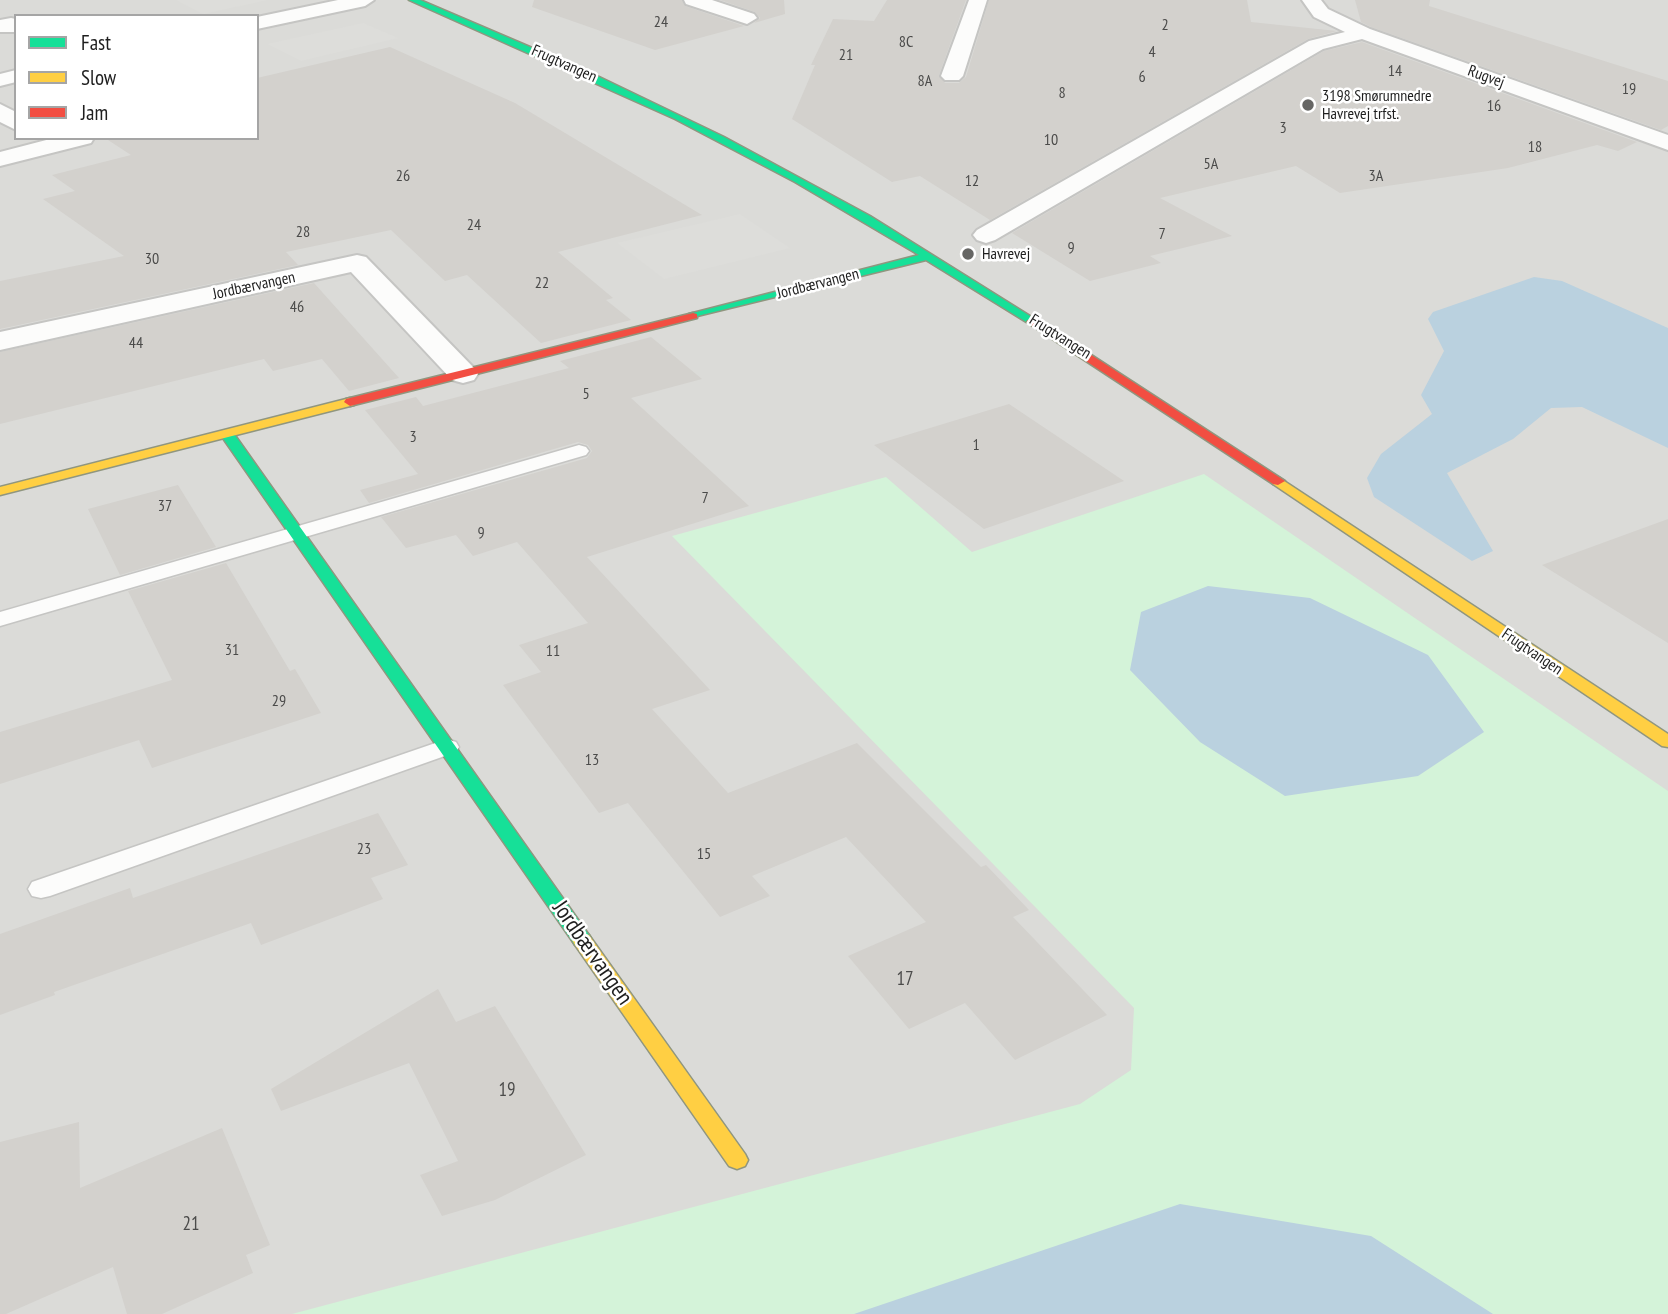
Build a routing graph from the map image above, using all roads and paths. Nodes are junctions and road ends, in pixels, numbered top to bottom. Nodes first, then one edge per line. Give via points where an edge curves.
1 (365, 0) edge
2 (413, 0) edge
3 (693, 0) edge
4 (978, 0) edge
5 (1311, 0) edge
6 (747, 18) dead end
7 (259, 23) edge
8 (1363, 33) junction
9 (953, 76) dead end
10 (67, 140) edge
11 (42, 143) edge
12 (1668, 143) edge
13 (0, 159) edge
14 (986, 235) dead end
15 (929, 256) junction
16 (0, 341) edge
17 (463, 374) junction
18 (227, 434) junction
19 (579, 451) dead end
20 (0, 492) edge
21 (296, 533) junction
22 (0, 619) edge
23 (1668, 742) edge
24 (447, 747) junction
25 (41, 889) dead end
26 (737, 1160) dead end

1 - 7 street
2 - 15 street, Frugtvangen via 640,98 765,161
3 - 6 street
4 - 9 street
5 - 8 street, Rugvej via 1321,13
8 - 12 street, Rugvej
8 - 14 street via 1316,45
10 - 11 street
11 - 13 street
15 - 17 street, Jordbærvangen
15 - 23 street, Frugtvangen via 1125,379
16 - 17 street, Jordbærvangen via 357,263
17 - 18 street, Jordbærvangen
18 - 20 street, Jordbærvangen
18 - 21 street, Jordbærvangen
19 - 21 lane
21 - 22 lane
21 - 24 street, Jordbærvangen
24 - 25 lane
24 - 26 street, Jordbærvangen

